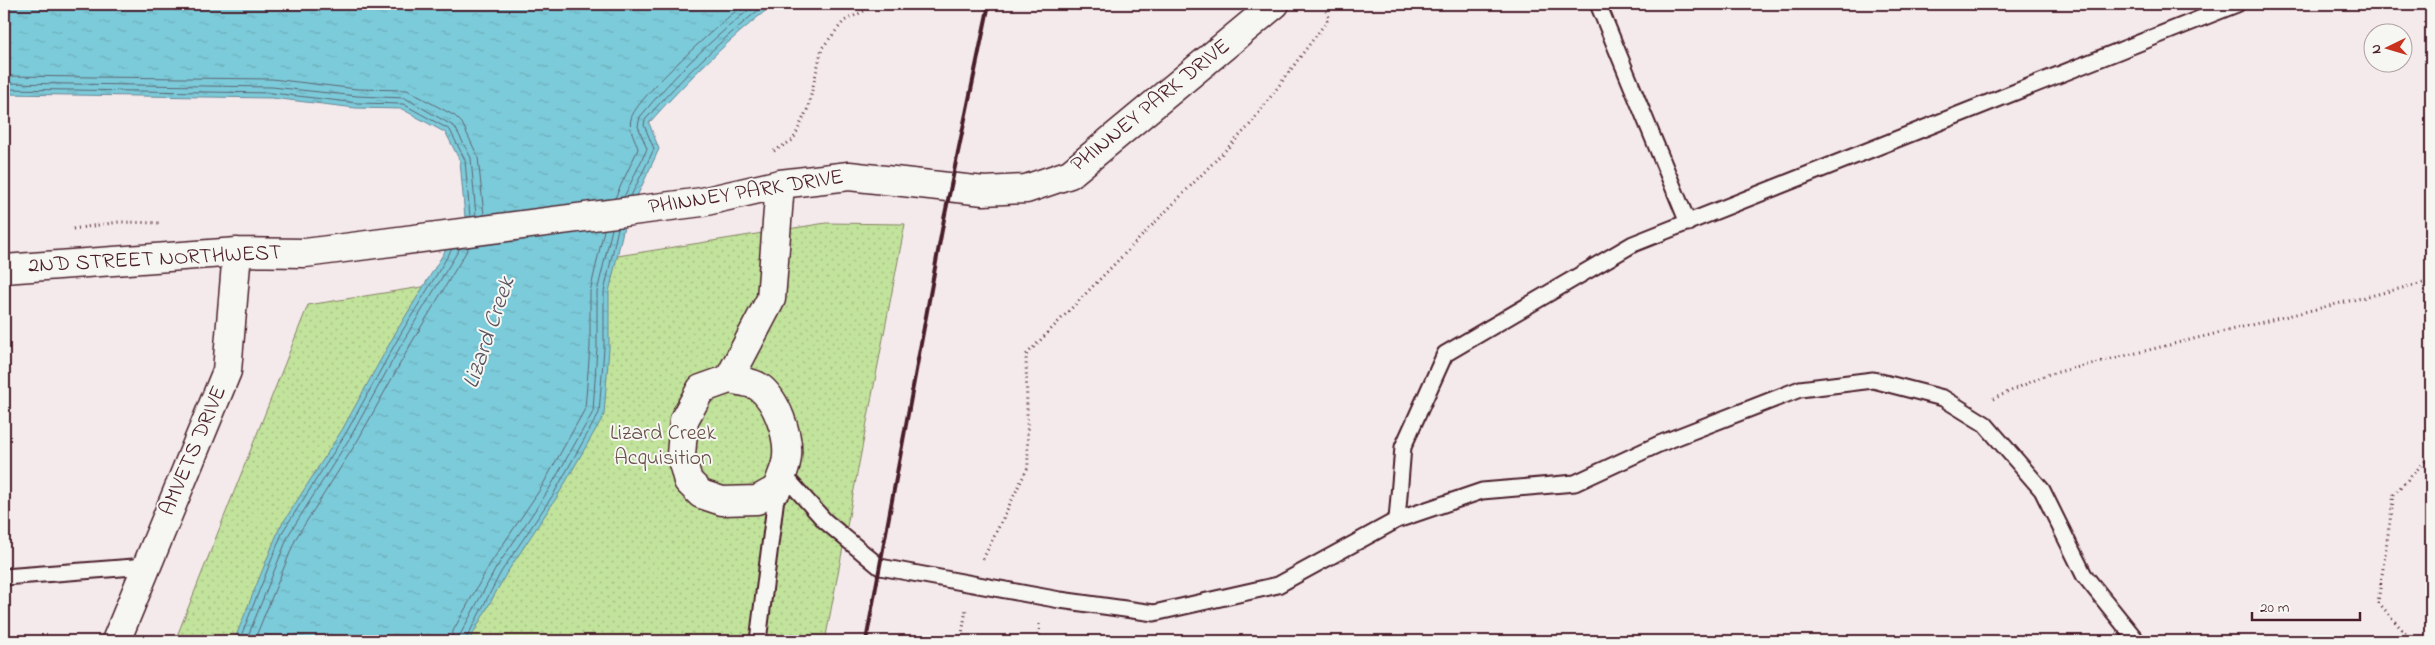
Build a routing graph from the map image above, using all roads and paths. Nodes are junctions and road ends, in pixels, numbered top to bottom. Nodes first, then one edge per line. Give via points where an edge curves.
1 (878, 4) edge
2 (1275, 4) edge
3 (1323, 4) edge
4 (1598, 4) edge
5 (2237, 4) edge
6 (770, 153) dead end
7 (780, 184) junction
8 (1688, 223) junction
9 (237, 252) junction
10 (305, 253) joint
11 (4, 269) edge
12 (2431, 281) edge
13 (729, 380) junction
14 (1965, 412) junction
15 (2431, 455) edge
16 (779, 481) junction
17 (1396, 520) junction
18 (147, 566) junction
19 (4, 577) edge
20 (970, 583) junction
21 (116, 641) edge
22 (758, 641) edge
23 (961, 641) edge
24 (2137, 641) edge
25 (2412, 641) edge

1 - 6 path via 844,21 822,48 808,108 793,140
2 - 7 street, PHINNEY PARK DRIVE via 1070,174 1026,189 984,191 849,176
3 - 20 path via 1329,18 1249,126 1026,355 1028,467
4 - 8 lane
5 - 8 lane
7 - 10 street, PHINNEY PARK DRIVE via 702,202
7 - 13 street via 771,299
8 - 17 lane via 1633,244 1445,354 1403,447
9 - 10 street, 2ND STREET NORTHWEST
9 - 11 street, 2ND STREET NORTHWEST
9 - 18 street, AMVETS DRIVE via 227,371
12 - 14 path via 2046,375
13 - 16 street via 758,386 774,403 783,427 788,456
13 - 16 street via 701,389 684,420 681,455 688,481 701,494 722,501 757,500
14 - 17 lane via 1943,398 1873,380 1800,389 1659,444 1575,483 1482,491
14 - 24 lane via 1985,424 2042,490 2084,574
15 - 25 path via 2394,494 2378,602
16 - 20 lane via 880,567
16 - 22 lane
17 - 20 lane via 1278,585 1154,613
18 - 19 lane
18 - 21 street, AMVETS DRIVE
20 - 23 path

